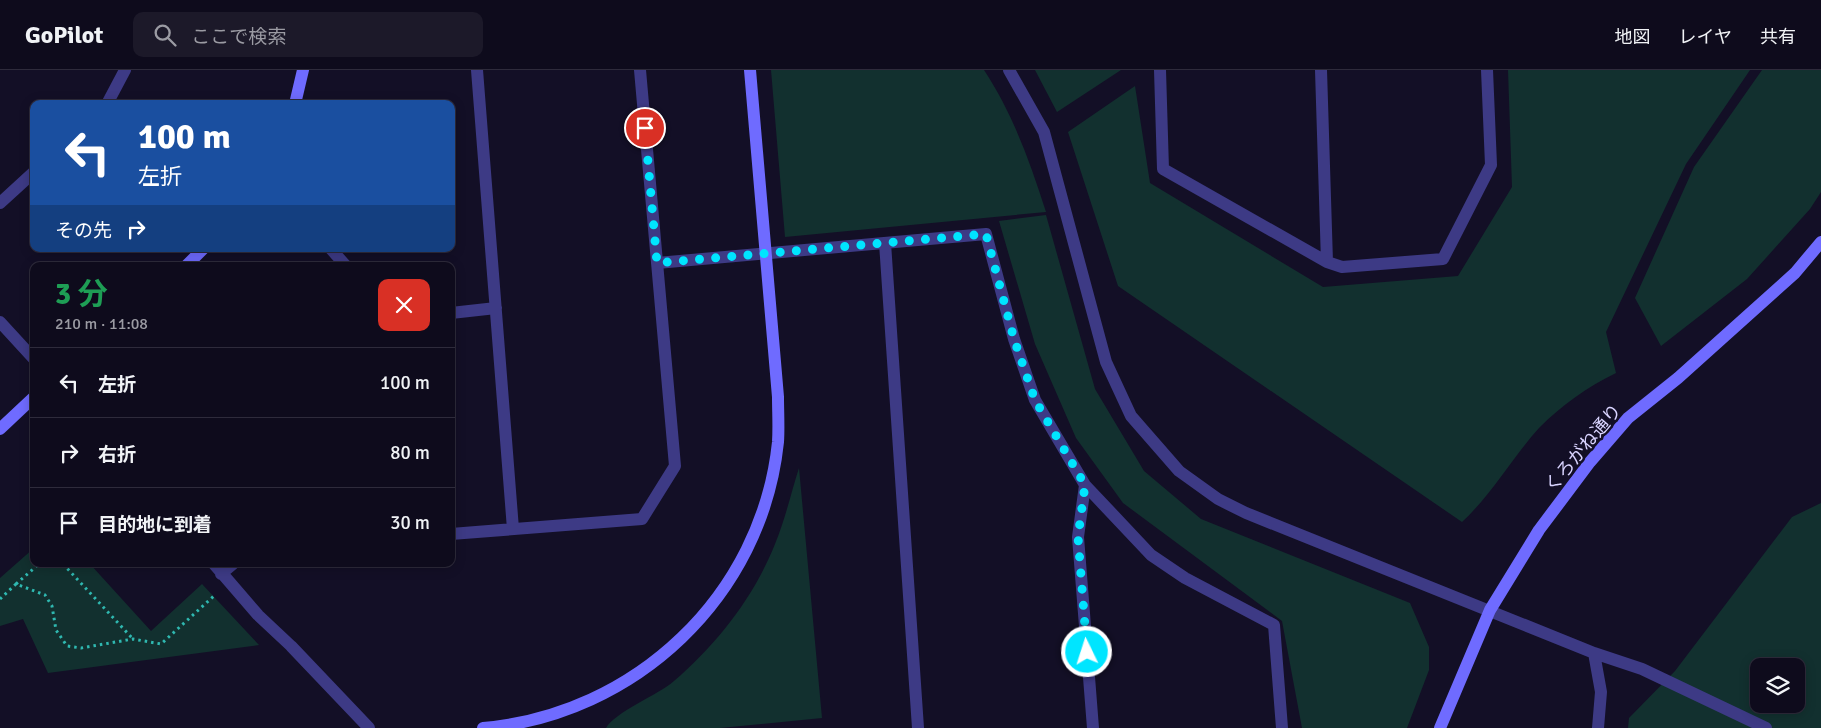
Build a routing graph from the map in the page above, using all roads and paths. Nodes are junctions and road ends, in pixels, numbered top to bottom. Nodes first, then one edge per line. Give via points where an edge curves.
1 (126, 70) edge
2 (302, 70) edge
3 (477, 70) edge
4 (640, 70) edge
5 (750, 70) edge
6 (1009, 70) edge
7 (1160, 70) edge
8 (1321, 70) edge
9 (1487, 70) edge
10 (109, 100) edge
11 (296, 100) edge
12 (30, 176) edge
13 (0, 203) edge
14 (1821, 242) edge
15 (885, 243) junction
16 (200, 252) edge
17 (334, 252) edge
18 (766, 253) junction
19 (190, 262) edge
20 (342, 262) edge
21 (1327, 262) junction
22 (657, 263) junction
23 (496, 308) junction
24 (455, 313) edge
25 (0, 322) edge
26 (30, 355) edge
27 (30, 401) edge
28 (0, 429) edge
29 (1085, 485) junction
30 (513, 529) junction
31 (455, 534) edge
32 (36, 567) edge
33 (66, 567) edge
34 (221, 574) edge
35 (16, 584) junction
36 (0, 598) edge
37 (1490, 610) junction
38 (133, 640) junction
39 (1594, 653) junction
40 (369, 728) edge
41 (482, 728) edge
42 (918, 728) edge
43 (1092, 728) edge
44 (1282, 728) edge
45 (1440, 728) edge
46 (1598, 728) edge
47 (1766, 728) edge

1 - 10 street
2 - 11 street
3 - 23 street
4 - 22 street
5 - 18 street
6 - 37 street via 1044,132 1106,362 1131,416 1179,471 1218,499 1246,513
7 - 21 street via 1163,169
8 - 21 street
9 - 21 street via 1491,165 1443,258 1342,267
12 - 13 street
14 - 37 street, くろがね通り via 1795,273 1678,378 1628,418 1539,530
15 - 18 street
15 - 29 street via 986,234 1014,339 1035,400
15 - 42 street
16 - 19 street
17 - 20 street
18 - 22 street
18 - 41 street via 778,397 778,442 768,490 753,535 731,575 701,617 669,651 637,675 600,697 563,713
22 - 30 street via 675,466 642,519
23 - 24 street
23 - 30 street
25 - 26 street
27 - 28 street
29 - 43 street via 1078,537
29 - 44 street via 1151,555 1185,578 1274,625
30 - 31 street
32 - 35 path
33 - 38 path
34 - 38 path via 161,644
34 - 40 street
35 - 36 path
35 - 38 path via 46,595 52,606 56,630 67,646 81,648
37 - 39 street
37 - 45 street, くろがね通り
39 - 46 street via 1601,692
39 - 47 street via 1642,669

